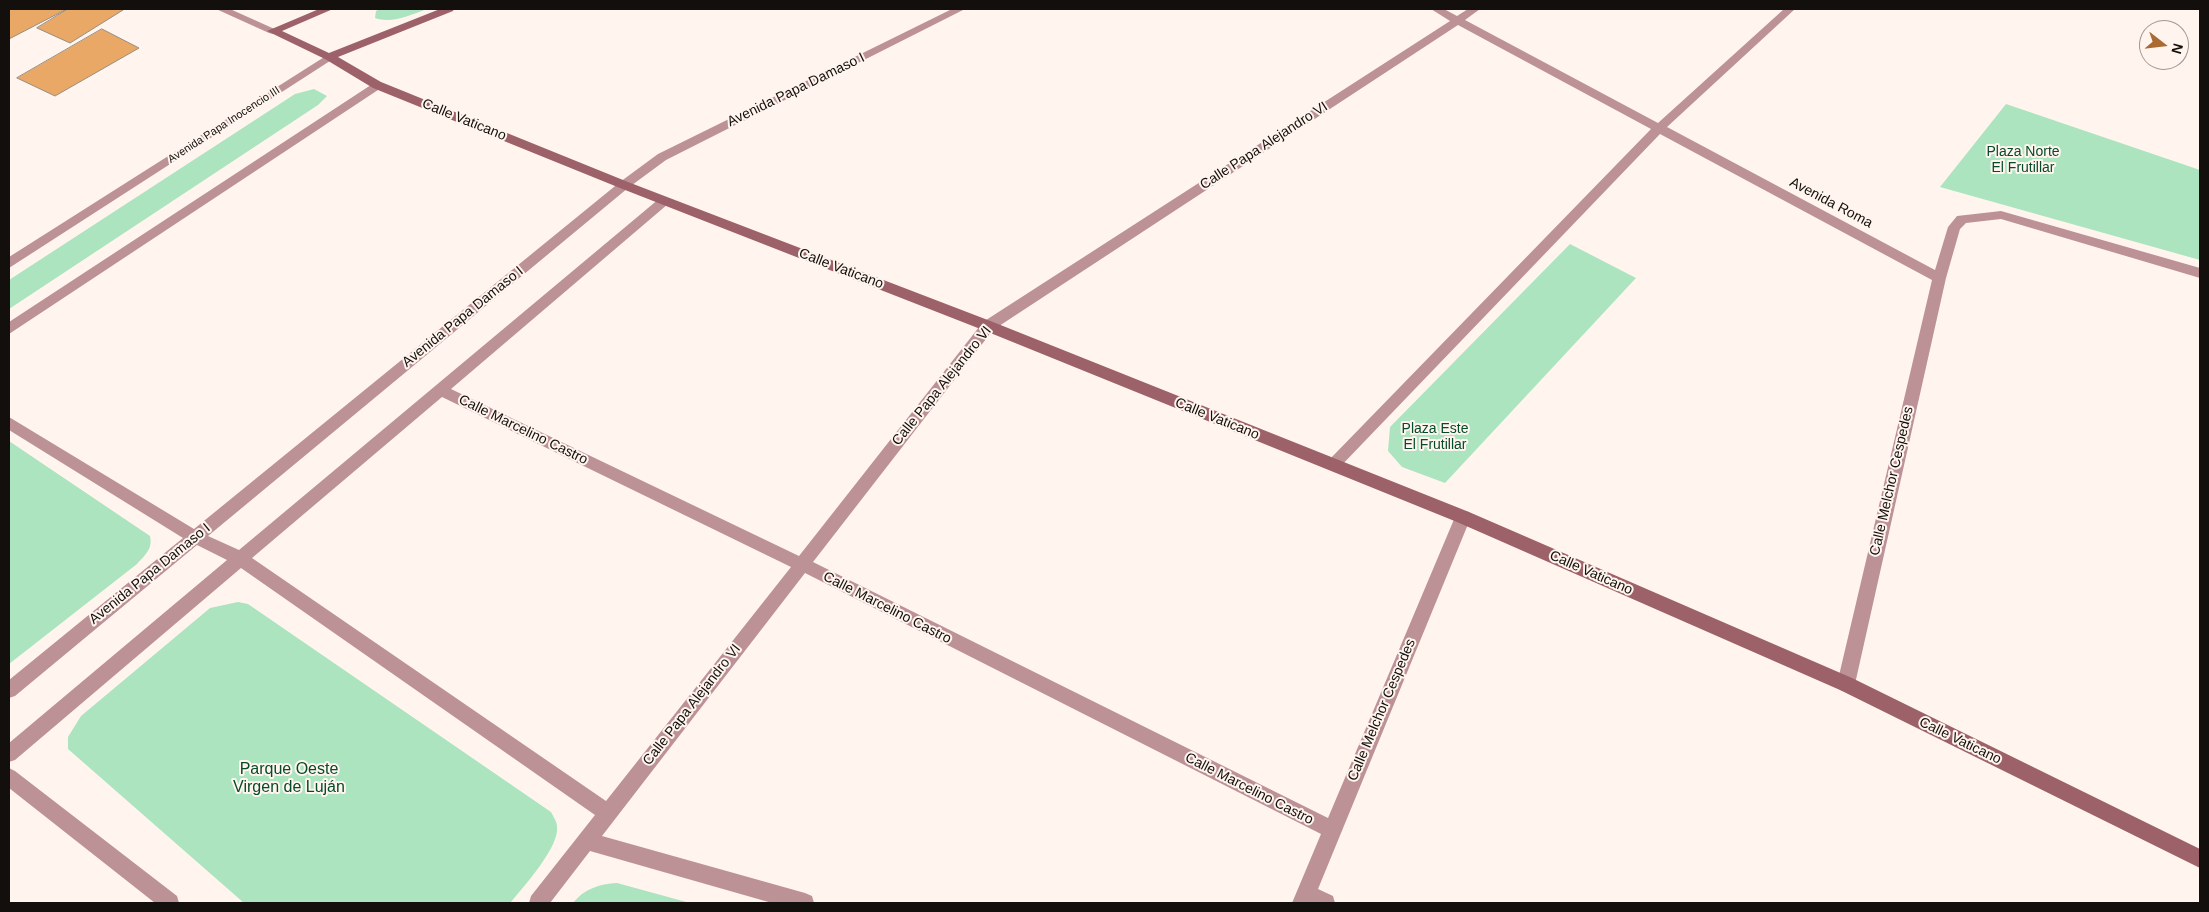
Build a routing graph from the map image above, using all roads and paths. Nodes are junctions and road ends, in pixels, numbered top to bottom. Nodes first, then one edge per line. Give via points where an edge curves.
1 (221, 9) edge
2 (328, 9) edge
3 (449, 9) edge
4 (960, 9) edge
5 (1436, 9) edge
6 (1475, 9) edge
7 (1790, 9) edge
8 (1457, 20) junction
9 (273, 31) junction
10 (329, 57) junction
11 (376, 84) junction
12 (1659, 128) junction
13 (624, 185) junction
14 (664, 201) junction
15 (9, 263) edge
16 (2200, 272) edge
17 (1938, 278) junction
18 (988, 326) junction
19 (9, 329) edge
20 (440, 390) junction
21 (9, 423) edge
22 (1333, 465) junction
23 (1463, 517) junction
24 (195, 537) junction
25 (241, 559) junction
26 (801, 564) junction
27 (1846, 684) junction
28 (9, 690) edge
29 (9, 754) edge
30 (9, 777) edge
31 (608, 813) junction
32 (1332, 830) junction
33 (587, 841) junction
34 (2200, 858) edge
35 (1304, 898) edge
36 (170, 903) edge
37 (538, 903) edge
38 (806, 903) edge
39 (1326, 903) edge

1 - 9 street, Calle Vaticano
2 - 9 street
3 - 10 street, Avenida Papa Inocencio III
4 - 13 street, Avenida Papa Damaso I via 662,157
5 - 8 street, Avenida Roma
6 - 8 street, Calle Papa Alejandro VI
7 - 12 street
8 - 12 street, Avenida Roma
8 - 18 street, Calle Papa Alejandro VI
9 - 10 street, Calle Vaticano
10 - 11 street, Calle Vaticano
10 - 15 street, Avenida Papa Inocencio III
11 - 13 street, Calle Vaticano
11 - 19 street
12 - 17 street, Avenida Roma
12 - 22 street
13 - 14 street, Calle Vaticano
13 - 24 street, Avenida Papa Damaso I
14 - 18 street, Calle Vaticano
14 - 20 street
16 - 17 street via 2001,215 1962,219 1954,228
17 - 27 street, Calle Melchor Cespedes
18 - 22 street, Calle Vaticano
18 - 26 street, Calle Papa Alejandro VI
20 - 25 street
20 - 26 street, Calle Marcelino Castro
21 - 24 street
22 - 23 street, Calle Vaticano
23 - 27 street, Calle Vaticano
23 - 32 street, Calle Melchor Cespedes
24 - 25 street
24 - 28 street, Avenida Papa Damaso I
25 - 29 street
25 - 31 street
26 - 31 street, Calle Papa Alejandro VI
26 - 32 street, Calle Marcelino Castro
27 - 34 street, Calle Vaticano
30 - 36 street
31 - 33 street, Calle Papa Alejandro VI
32 - 35 street, Calle Melchor Cespedes
33 - 37 street, Calle Papa Alejandro VI
33 - 38 street
35 - 39 street

